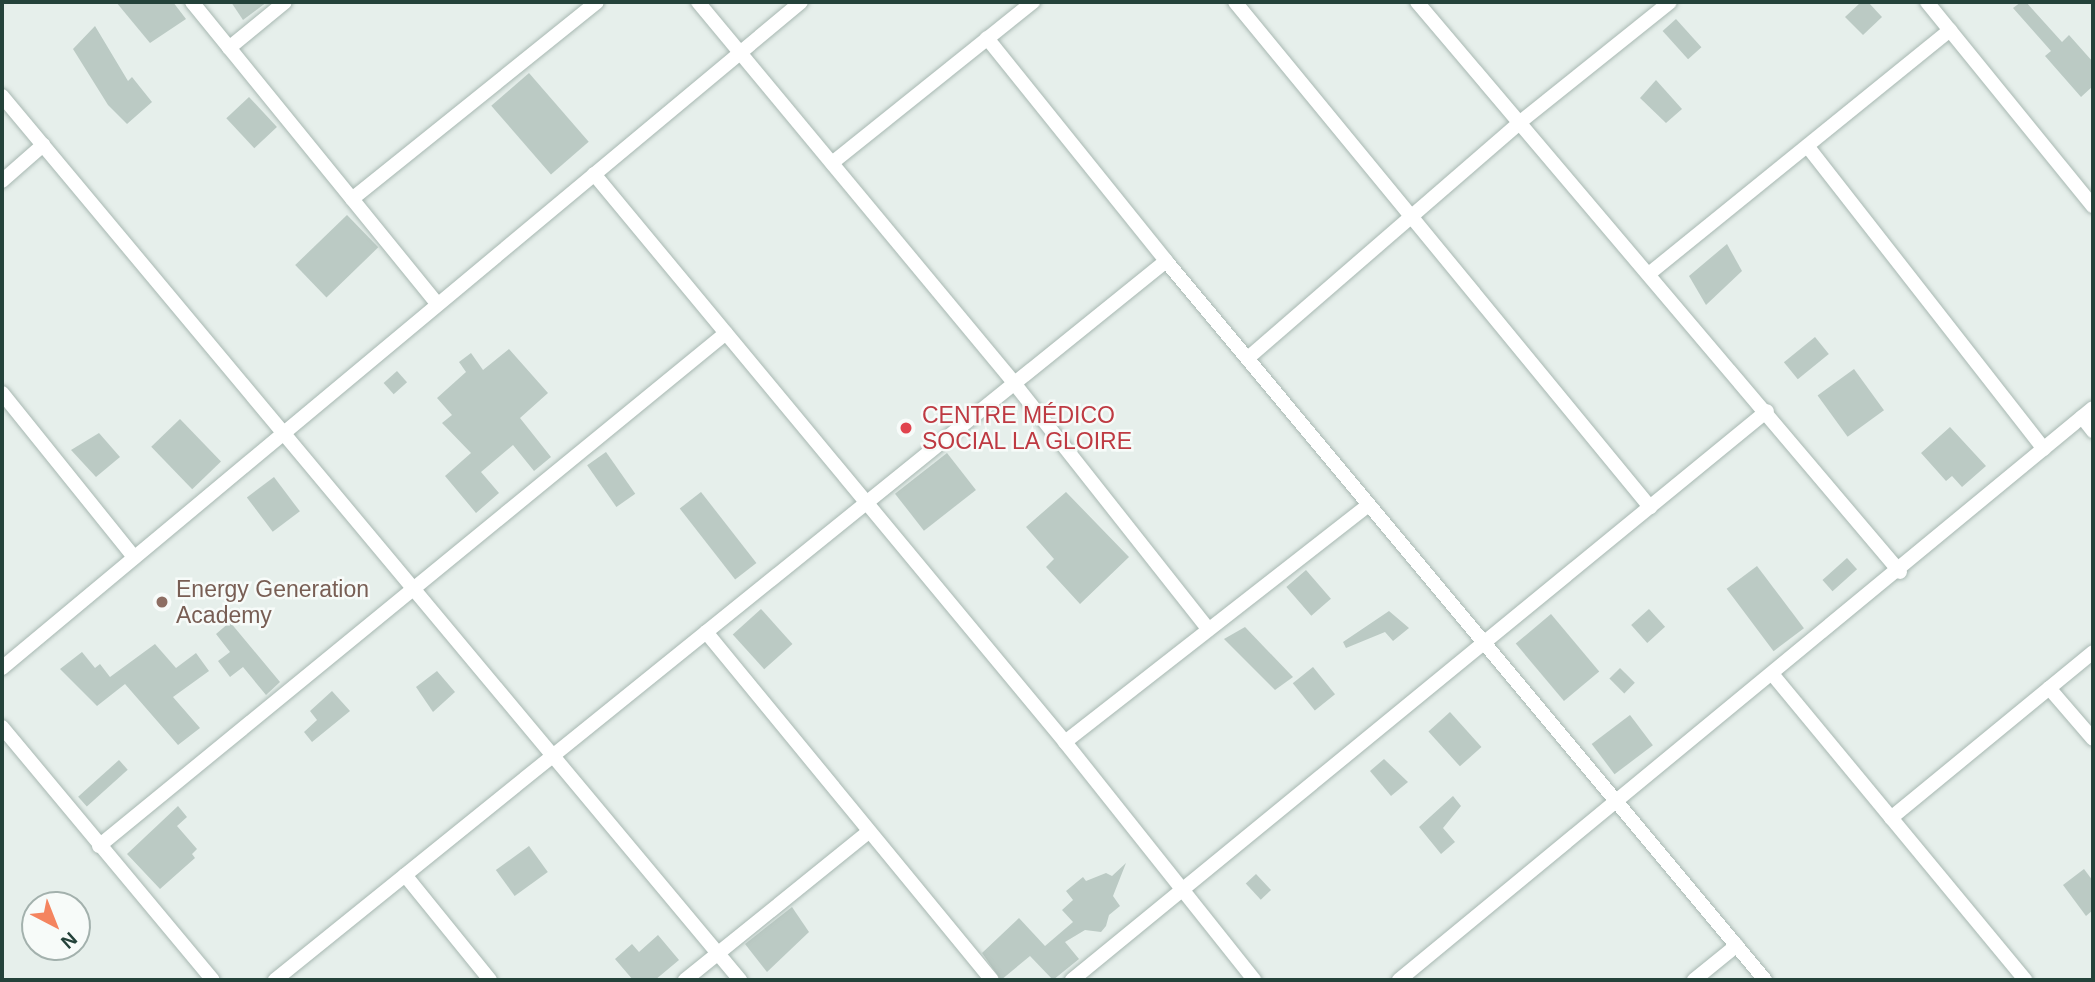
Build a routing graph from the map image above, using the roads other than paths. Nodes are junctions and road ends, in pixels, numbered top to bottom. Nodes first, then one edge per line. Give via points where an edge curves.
1 (192, 2) edge
2 (285, 2) edge
3 (597, 2) edge
4 (698, 2) edge
5 (801, 2) edge
6 (1033, 2) edge
7 (1235, 2) edge
8 (1417, 2) edge
9 (1670, 2) edge
10 (1927, 2) edge
11 (1950, 30) junction
12 (987, 38) junction
13 (229, 48) junction
14 (740, 52) junction
15 (2, 96) edge
16 (1519, 123) junction
17 (43, 145) junction
18 (1808, 147) junction
19 (832, 163) junction
20 (594, 174) junction
21 (2, 181) edge
22 (352, 199) junction
23 (2093, 206) edge
24 (1408, 218) junction
25 (1166, 261) junction
26 (1650, 273) junction
27 (437, 304) junction
28 (726, 333) junction
29 (1248, 358) junction
30 (1014, 383) junction
31 (4, 402) edge
32 (1767, 411) junction
33 (2087, 413) edge
34 (286, 431) junction
35 (2093, 431) edge
36 (2044, 449) junction
37 (867, 501) junction
38 (1368, 505) junction
39 (1650, 507) junction
40 (134, 557) junction
41 (1900, 572) junction
42 (416, 591) junction
43 (1207, 627) junction
44 (706, 632) junction
45 (1485, 642) junction
46 (2093, 652) edge
47 (2, 668) edge
48 (1773, 675) junction
49 (2049, 688) junction
50 (2, 727) edge
51 (2093, 739) edge
52 (1065, 742) junction
53 (553, 756) junction
54 (1617, 803) junction
55 (1891, 818) junction
56 (867, 833) junction
57 (99, 846) junction
58 (405, 875) junction
59 (1181, 891) junction
60 (1737, 945) junction
61 (718, 953) junction
62 (213, 980) edge
63 (275, 980) edge
64 (490, 980) edge
65 (685, 980) edge
66 (740, 980) edge
67 (992, 980) edge
68 (1072, 980) edge
69 (1254, 980) edge
70 (1399, 980) edge
71 (1694, 980) edge
72 (1765, 980) edge
73 (2025, 980) edge

1 - 13 street
2 - 13 street
3 - 22 street
4 - 14 street
5 - 14 street
6 - 12 street
7 - 24 street
8 - 16 street
9 - 16 street
10 - 11 street
11 - 18 street
11 - 23 street
12 - 19 street
12 - 25 street
13 - 22 street
14 - 19 street
14 - 20 street
15 - 17 street
16 - 24 street
16 - 26 street
17 - 21 street
17 - 34 street
18 - 26 street
18 - 36 street
19 - 30 street
20 - 27 street
20 - 28 street
22 - 27 street
24 - 29 street
24 - 39 street
25 - 29 street
25 - 30 street
26 - 32 street
27 - 34 street
28 - 37 street
28 - 42 street
29 - 38 street
30 - 37 street
30 - 43 street
31 - 40 street
32 - 39 street
32 - 41 street
33 - 35 street
33 - 36 street
34 - 40 street
34 - 42 street
36 - 41 street
37 - 44 street
37 - 52 street
38 - 43 street
38 - 45 street
39 - 45 street
40 - 47 street
41 - 48 street
42 - 53 street
42 - 57 street
43 - 52 street
44 - 53 street
44 - 56 street
45 - 54 street
45 - 59 street
46 - 49 street
48 - 54 street
48 - 55 street
49 - 51 street
49 - 55 street
50 - 57 street
52 - 59 street
53 - 58 street
53 - 61 street
54 - 60 street
54 - 70 street
55 - 73 street
56 - 61 street
56 - 67 street
57 - 62 street
58 - 63 street
58 - 64 street
59 - 68 street
59 - 69 street
60 - 71 street
60 - 72 street
61 - 65 street
61 - 66 street

